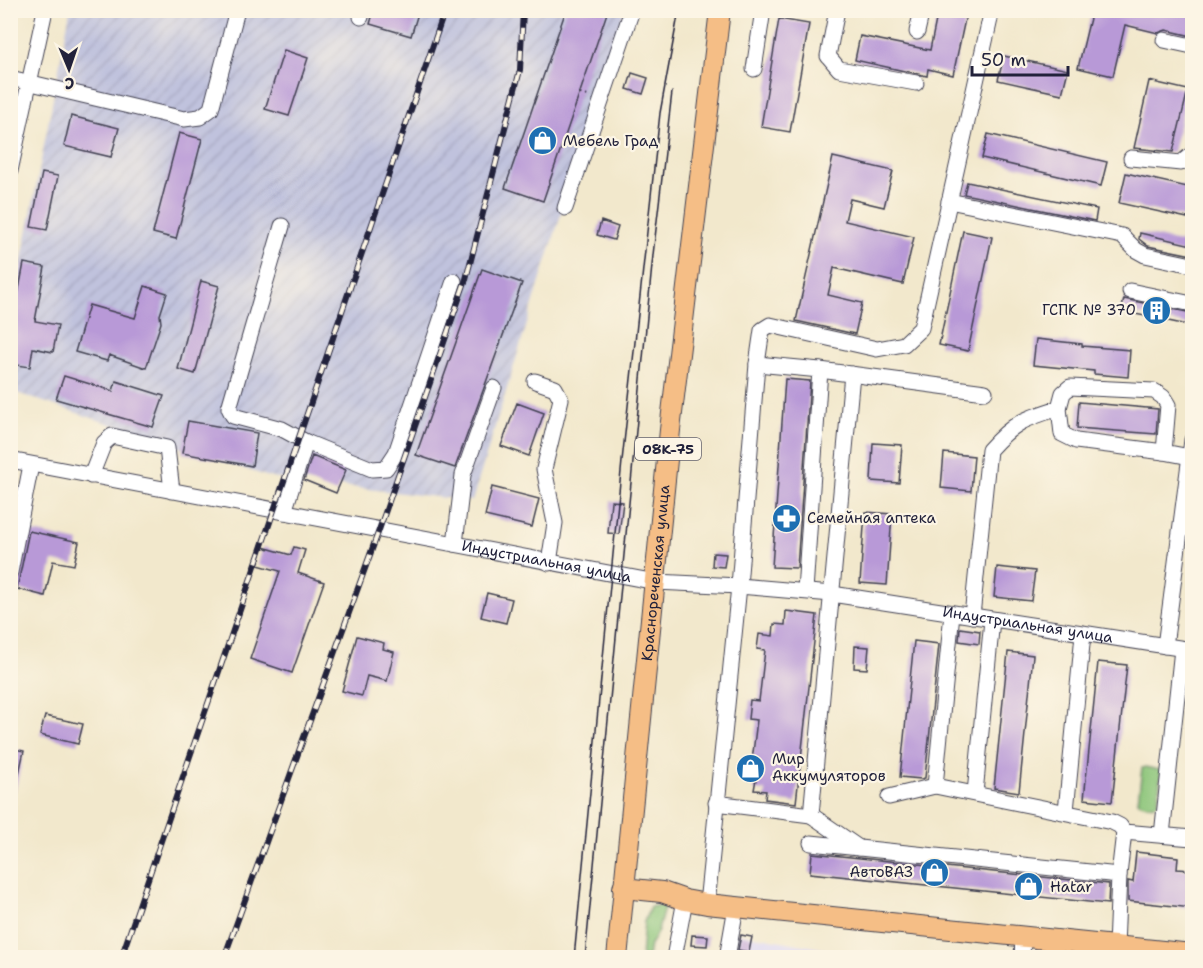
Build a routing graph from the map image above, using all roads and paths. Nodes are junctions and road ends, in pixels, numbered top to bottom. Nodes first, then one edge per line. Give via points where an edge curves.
1 (45, 10) edge
2 (237, 10) edge
3 (632, 10) edge
4 (720, 10) edge
5 (764, 10) edge
6 (837, 10) edge
7 (922, 10) edge
8 (992, 10) edge
9 (917, 32) dead end
10 (1164, 40) dead end
11 (1192, 46) edge
12 (754, 69) dead end
13 (10, 78) edge
14 (31, 82) junction
15 (916, 83) dead end
16 (1192, 154) edge
17 (1131, 158) dead end
18 (10, 171) edge
19 (949, 201) junction
20 (565, 208) dead end
21 (282, 226) dead end
22 (1192, 265) edge
23 (454, 281) dead end
24 (1130, 291) dead end
25 (1192, 304) edge
26 (758, 364) junction
27 (820, 370) junction
28 (852, 374) junction
29 (535, 381) dead end
30 (494, 388) dead end
31 (985, 392) dead end
32 (1059, 408) junction
33 (1192, 440) edge
34 (306, 442) junction
35 (1164, 452) junction
36 (1190, 457) junction
37 (10, 460) edge
38 (31, 465) junction
39 (90, 476) junction
40 (172, 491) junction
41 (284, 512) junction
42 (455, 544) junction
43 (549, 562) junction
44 (10, 572) edge
45 (656, 582) junction
46 (739, 586) junction
47 (806, 591) junction
48 (832, 594) junction
49 (952, 613) junction
50 (972, 616) junction
51 (992, 620) junction
52 (1083, 634) junction
53 (1165, 646) junction
54 (1187, 650) edge
55 (935, 786) junction
56 (975, 793) junction
57 (889, 797) dead end
58 (716, 803) junction
59 (1066, 811) junction
60 (811, 815) junction
61 (1124, 832) junction
62 (1162, 836) junction
63 (1192, 838) edge
64 (811, 843) dead end
65 (859, 848) junction
66 (1119, 875) junction
67 (623, 888) junction
68 (685, 900) junction
69 (707, 904) junction
70 (736, 907) junction
71 (1023, 937) junction
72 (1116, 947) junction
73 (1192, 954) edge
74 (617, 957) edge
75 (674, 957) edge
76 (727, 957) edge
77 (1022, 957) edge

1 - 14 street
2 - 14 street via 211,109 200,117 184,119
3 - 20 street
4 - 45 main road, Краснореченская улица / 08К-75
5 - 12 street
6 - 15 street via 828,57 838,69
7 - 9 street
8 - 19 street
10 - 11 street
13 - 14 street
14 - 18 street
16 - 17 street via 1181,163
19 - 22 street via 1122,237 1145,255
19 - 26 street via 921,328 904,344 877,349 770,325 762,330
21 - 34 street via 230,408 233,416 282,429
23 - 34 street via 396,453 386,468 372,470
24 - 25 street
26 - 27 street
26 - 46 street
27 - 28 street
27 - 47 street
28 - 31 street
28 - 48 street
29 - 43 street via 555,388 561,399 544,469 555,523
30 - 42 street via 463,475
32 - 35 street via 1062,434 1068,438
32 - 35 street via 1063,393 1070,387 1154,391 1168,405
32 - 50 street via 1023,420 989,450
33 - 36 street
34 - 41 street
35 - 36 street
36 - 53 street
37 - 38 street, Индустриальная улица
38 - 39 street, Индустриальная улица
38 - 44 street
39 - 40 street, Индустриальная улица
39 - 40 street via 105,442 112,436 167,448
40 - 41 street, Индустриальная улица
41 - 42 street, Индустриальная улица
42 - 43 street, Индустриальная улица
43 - 45 street, Индустриальная улица
45 - 46 street, Индустриальная улица
45 - 67 main road, Краснореченская улица / 08К-75
46 - 47 street, Индустриальная улица
46 - 58 street
47 - 48 street, Индустриальная улица
48 - 49 street, Индустриальная улица
48 - 60 street
49 - 50 street, Индустриальная улица
49 - 55 street
50 - 51 street, Индустриальная улица
51 - 52 street, Индустриальная улица
51 - 56 street
52 - 53 street, Индустриальная улица
52 - 59 street
53 - 54 street, Индустриальная улица
54 - 62 street
55 - 56 street
55 - 57 street
56 - 59 street
58 - 60 street
58 - 69 street
59 - 61 street via 1112,822
60 - 65 street
61 - 62 street
61 - 66 street
62 - 63 street
64 - 65 street
65 - 66 street
66 - 72 street
67 - 68 main road via 662,891
67 - 74 main road, Краснореченская улица
68 - 69 main road
68 - 75 street
69 - 70 main road
70 - 71 main road
70 - 76 street
71 - 72 main road
71 - 77 street
72 - 73 main road

